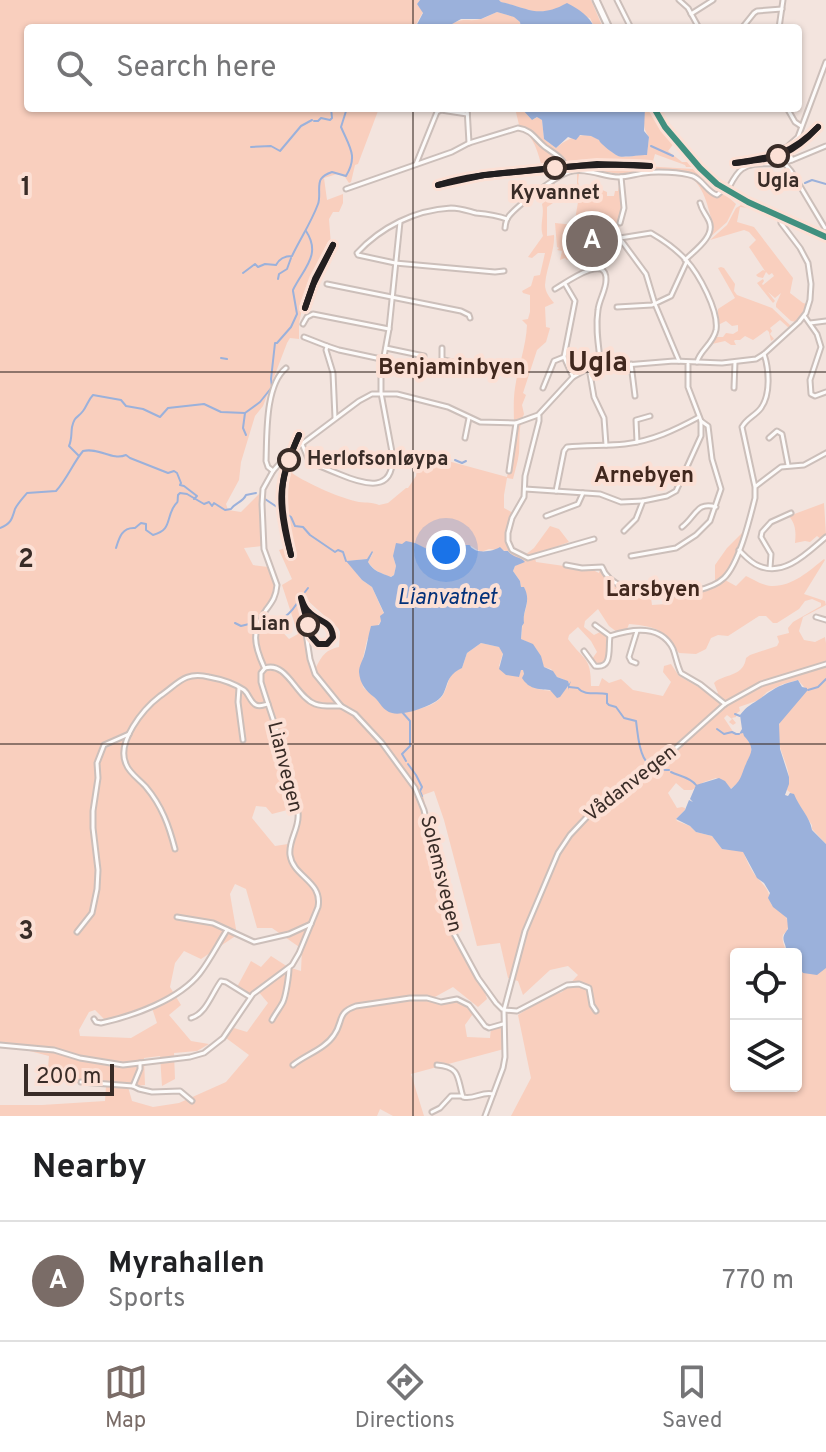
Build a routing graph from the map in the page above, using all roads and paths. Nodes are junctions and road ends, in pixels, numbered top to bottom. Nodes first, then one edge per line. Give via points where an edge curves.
1 (596, 0) edge
2 (617, 0) edge
3 (679, 0) edge
4 (713, 0) edge
5 (783, 0) edge
6 (782, 9) junction
7 (691, 14) junction
8 (607, 24) edge
9 (629, 24) edge
10 (697, 24) edge
11 (746, 24) edge
12 (780, 24) edge
13 (826, 62) edge
14 (438, 112) edge
15 (453, 112) edge
16 (656, 112) edge
17 (789, 112) edge
18 (467, 114) joint
19 (801, 126) junction
20 (469, 143) junction
21 (826, 146) edge
22 (778, 151) dead end
23 (416, 164) junction
24 (785, 164) junction
25 (568, 172) junction
26 (621, 177) junction
27 (346, 189) dead end
28 (725, 190) junction
29 (700, 203) dead end
30 (780, 216) junction
31 (507, 219) junction
32 (400, 222) junction
33 (620, 223) dead end
34 (505, 228) dead end
35 (825, 228) edge
36 (826, 237) edge
37 (686, 260) junction
38 (395, 263) junction
39 (504, 271) dead end
40 (327, 284) dead end
41 (565, 284) junction
42 (555, 289) dead end
43 (392, 297) junction
44 (655, 304) junction
45 (617, 307) dead end
46 (804, 316) junction
47 (470, 318) dead end
48 (826, 321) edge
49 (810, 323) junction
50 (303, 324) dead end
51 (389, 329) junction
52 (304, 337) dead end
53 (327, 346) junction
54 (386, 348) junction
55 (442, 348) dead end
56 (764, 354) junction
57 (424, 356) dead end
58 (564, 357) junction
59 (383, 359) junction
60 (679, 362) junction
61 (688, 362) junction
62 (697, 362) junction
63 (735, 362) junction
64 (631, 364) junction
65 (601, 367) junction
66 (286, 368) dead end
67 (589, 368) junction
68 (480, 369) dead end
69 (573, 377) junction
70 (543, 388) dead end
71 (734, 388) dead end
72 (826, 392) edge
73 (381, 393) junction
74 (635, 396) dead end
75 (538, 415) junction
76 (650, 416) dead end
77 (335, 418) junction
78 (469, 418) junction
79 (700, 419) junction
80 (516, 423) junction
81 (465, 438) dead end
82 (769, 438) dead end
83 (637, 442) junction
84 (302, 444) junction
85 (606, 445) junction
86 (826, 453) edge
87 (788, 465) junction
88 (273, 471) junction
89 (509, 471) dead end
90 (755, 487) junction
91 (525, 489) junction
92 (556, 491) junction
93 (583, 493) junction
94 (643, 501) junction
95 (716, 507) junction
96 (791, 513) dead end
97 (546, 516) dead end
98 (682, 527) dead end
99 (624, 531) dead end
100 (826, 537) edge
101 (594, 539) dead end
102 (739, 550) junction
103 (631, 556) dead end
104 (566, 565) dead end
105 (770, 568) junction
106 (816, 617) dead end
107 (826, 620) edge
108 (595, 625) dead end
109 (638, 629) junction
110 (306, 633) dead end
111 (610, 636) junction
112 (584, 651) dead end
113 (636, 663) dead end
114 (826, 664) edge
115 (265, 668) junction
116 (239, 688) junction
117 (268, 704) junction
118 (725, 704) junction
119 (341, 706) junction
120 (129, 734) junction
121 (243, 740) dead end
122 (175, 849) dead end
123 (177, 917) dead end
124 (311, 924) junction
125 (227, 930) junction
126 (77, 932) dead end
127 (289, 968) junction
128 (250, 997) junction
129 (504, 1010) junction
130 (596, 1011) dead end
131 (191, 1018) dead end
132 (94, 1019) dead end
133 (272, 1020) dead end
134 (504, 1024) junction
135 (0, 1045) edge
136 (140, 1063) junction
137 (293, 1065) dead end
138 (437, 1065) dead end
139 (81, 1082) dead end
140 (133, 1086) junction
141 (493, 1094) junction
142 (462, 1096) junction
143 (192, 1101) dead end
144 (432, 1112) dead end
145 (485, 1116) edge

1 - 8 street
2 - 9 street
3 - 7 street
4 - 7 street
5 - 6 street
6 - 11 street via 757,11
6 - 12 street
7 - 10 street
13 - 19 street
14 - 23 street
15 - 18 street
16 - 28 street via 689,156
17 - 19 street
18 - 20 street
19 - 22 street via 795,141
20 - 23 street
20 - 25 street via 525,129 562,158
21 - 24 street
23 - 27 street
24 - 28 street via 744,168
24 - 35 street
25 - 26 street
25 - 31 street
26 - 28 street via 683,174 698,179 713,195
26 - 33 street
28 - 30 street
29 - 37 street via 709,233
30 - 36 street
30 - 46 street via 810,271
31 - 32 street via 454,208
31 - 34 street
32 - 38 street
32 - 38 street via 376,234 357,255
37 - 44 street via 672,294
37 - 44 street via 651,233 619,237 646,274
37 - 62 street via 713,305 716,321 713,338
38 - 39 street
38 - 43 street
40 - 43 street
41 - 42 street
41 - 58 street via 575,301
41 - 65 street via 589,269 605,275 597,320
43 - 47 street via 461,311
43 - 51 street
44 - 45 street
44 - 60 street
46 - 49 street
46 - 56 street
48 - 49 street
49 - 72 street via 821,347 811,394
50 - 51 street via 313,314
51 - 54 street
52 - 53 street
53 - 59 street
53 - 77 street
54 - 57 street
54 - 59 street
55 - 68 street via 444,360
56 - 63 street
56 - 90 street via 765,399 742,427
58 - 69 street
58 - 70 street via 554,361
59 - 73 street
60 - 61 street
60 - 64 street
61 - 62 street
61 - 79 street via 688,387
62 - 63 street
63 - 71 street
64 - 65 street
64 - 74 street
65 - 67 street
66 - 88 street via 270,404 266,461
67 - 69 street
67 - 85 street
69 - 75 street
73 - 77 street via 365,397
73 - 78 street via 448,407
73 - 84 street via 393,462 383,481 360,483 314,464
75 - 80 street
75 - 91 street
76 - 83 street via 636,420
77 - 84 street
78 - 80 street
78 - 81 street
79 - 83 street
79 - 94 street via 702,434 678,490
79 - 95 street via 708,426 721,485
80 - 89 street
82 - 87 street via 777,431 782,434
83 - 85 street
84 - 88 street
85 - 92 street via 565,448
86 - 87 street via 804,465
87 - 90 street
88 - 115 street, Lianvegen via 262,504 264,549 277,591 260,618 255,641
90 - 102 street
91 - 92 street
91 - 101 street via 509,525 512,550 528,558
92 - 93 street
93 - 94 street
93 - 97 street via 578,504
94 - 99 street
95 - 98 street via 701,506
95 - 103 street via 704,529 679,546
96 - 105 street via 762,532 771,554
100 - 105 street via 795,562
102 - 104 street via 724,578 694,591 639,593 610,580 602,567
102 - 105 street via 754,564
106 - 107 street
108 - 111 street
109 - 111 street
109 - 113 street via 629,657
109 - 118 street via 664,639 683,675
110 - 119 street, Solemsvegen via 313,670
111 - 112 street via 604,665 595,666
114 - 118 street, Vådanvegen via 761,684
115 - 117 street, Lianvegen via 261,682
115 - 119 street, Solemsvegen via 280,669 312,703
116 - 117 street via 256,705
116 - 120 street via 207,676 188,676 149,705
116 - 121 street
117 - 124 street, Lianvegen via 298,817 290,856 319,896
118 - 129 street, Vådanvegen via 653,767 601,802 575,829 558,853 530,917
119 - 129 street, Solemsvegen via 372,731 418,793 452,930 478,978
120 - 122 street via 126,765 163,812
120 - 126 street via 104,745 97,761 97,889 92,913
123 - 125 street
124 - 125 street via 259,942
124 - 127 street, Lianvegen
125 - 132 street via 184,987 131,1016 101,1023
127 - 128 street, Lianvegen
127 - 133 street via 284,998
128 - 131 street via 221,981 201,1013
128 - 136 street, Lianvegen via 208,1051
129 - 130 street via 517,1011 574,984 589,988
129 - 134 street, Vådanvegen
134 - 137 street via 485,1026 469,1005 457,999 410,998 356,1006 342,1015 332,1037
134 - 141 street, Vådanvegen via 504,1063
135 - 136 street, Lianvegen via 115,1064
136 - 140 street
138 - 142 street via 456,1072
139 - 140 street
140 - 143 street via 180,1091
141 - 142 street
141 - 145 street, Vådanvegen
142 - 144 street via 451,1096

